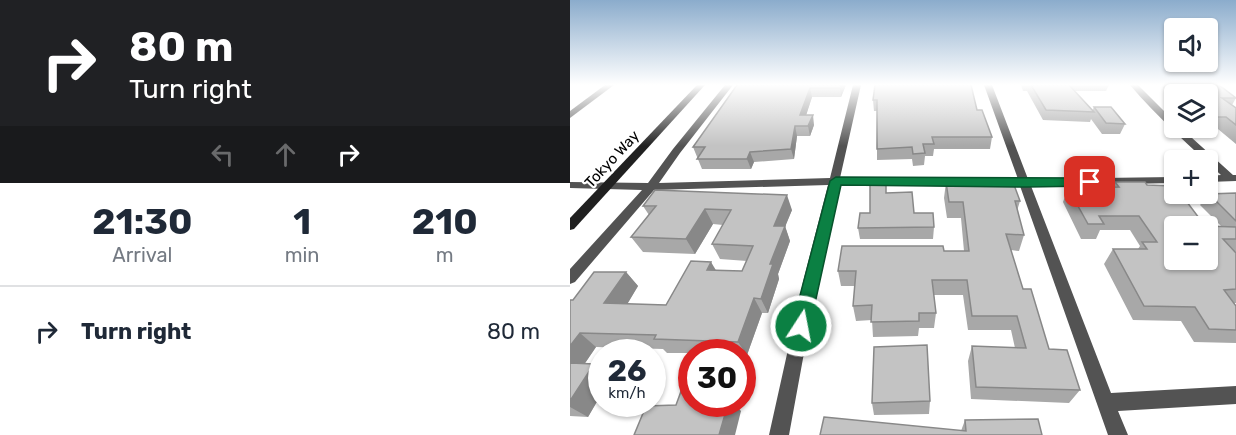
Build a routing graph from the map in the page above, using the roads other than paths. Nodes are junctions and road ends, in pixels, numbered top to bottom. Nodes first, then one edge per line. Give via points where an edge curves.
1 (583, 105) edge
2 (682, 105) edge
3 (713, 105) edge
4 (851, 105) edge
5 (996, 105) edge
6 (570, 115) edge
7 (1188, 138) edge
8 (1233, 178) edge
9 (1218, 179) edge
10 (1164, 180) edge
11 (836, 181) junction
12 (1027, 184) junction
13 (570, 185) edge
14 (608, 186) junction
15 (651, 187) junction
16 (570, 226) edge
17 (570, 278) edge
18 (1236, 394) edge
19 (1107, 402) junction
20 (779, 435) edge
21 (1118, 435) edge

1 - 6 street
2 - 14 main road, Tokyo Way
3 - 15 street
4 - 11 street
5 - 12 street
7 - 8 street
8 - 9 street
10 - 12 street
11 - 12 street
11 - 15 street
11 - 20 street via 810,282
12 - 19 street
13 - 14 street
14 - 15 street
14 - 16 main road, Tokyo Way
15 - 17 street
18 - 19 street
19 - 21 street

